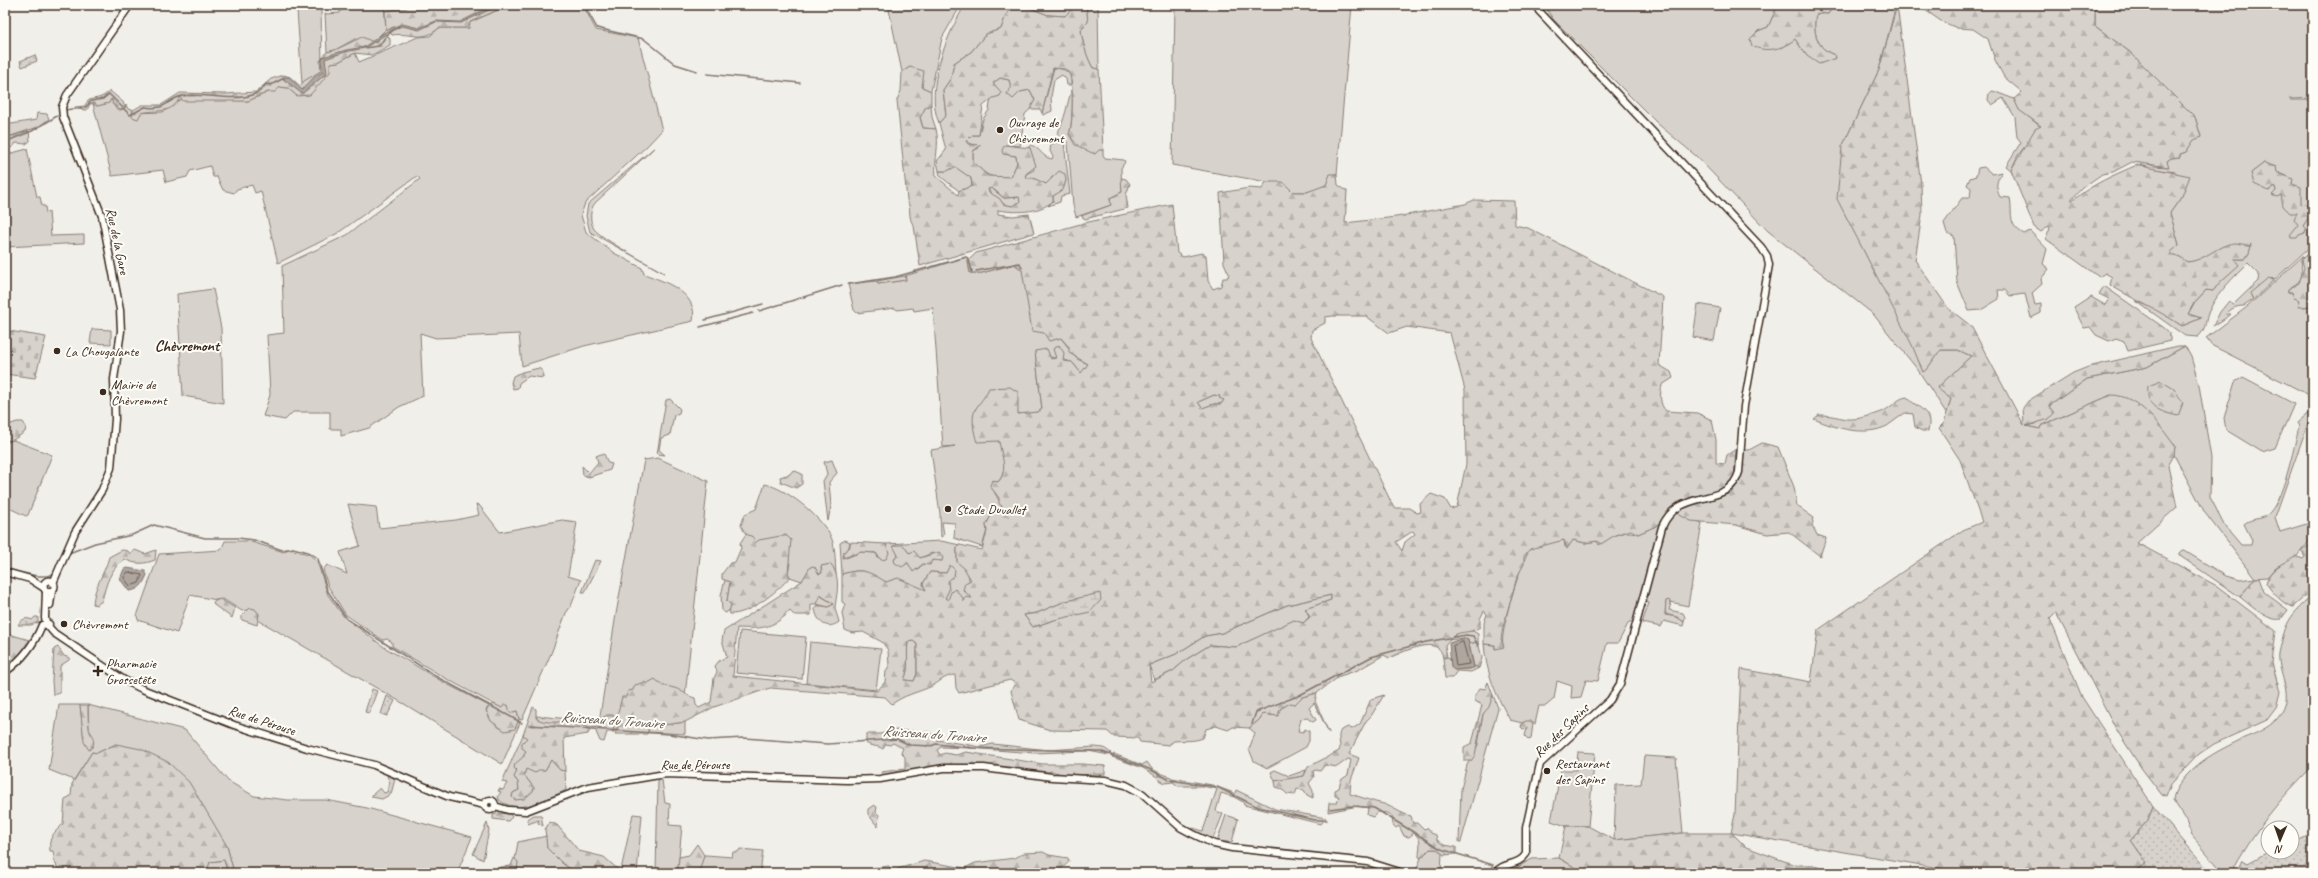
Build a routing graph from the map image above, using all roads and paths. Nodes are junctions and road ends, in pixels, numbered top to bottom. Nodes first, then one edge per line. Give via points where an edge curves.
1 (130, 5) edge
2 (1536, 5) edge
3 (5, 572) edge
4 (30, 579) junction
5 (50, 582) junction
6 (47, 590) junction
7 (47, 624) junction
8 (5, 672) edge
9 (1403, 873) edge
10 (1495, 873) edge

1 - 5 street, Rue de la Gare via 67,95 62,107 63,117 102,216 120,316 121,340 114,383 112,462 106,483 75,532
2 - 10 street, Rue des Sapins via 1576,52 1761,247 1769,265 1744,406 1737,478 1729,489 1690,500 1669,513 1662,528 1616,693 1540,764 1526,828 1527,849 1524,858 1503,866
3 - 4 street
4 - 5 street
4 - 6 street
5 - 6 street
5 - 6 street via 54,587
6 - 7 street
7 - 8 street via 17,664
7 - 9 street, Rue de Pérouse via 59,637 142,689 234,724 308,748 373,765 450,797 485,805 490,800 495,806 508,810 526,811 588,787 670,774 834,780 878,779 944,768 984,768 1052,777 1105,780 1143,794 1180,827 1205,840 1232,848 1368,862

